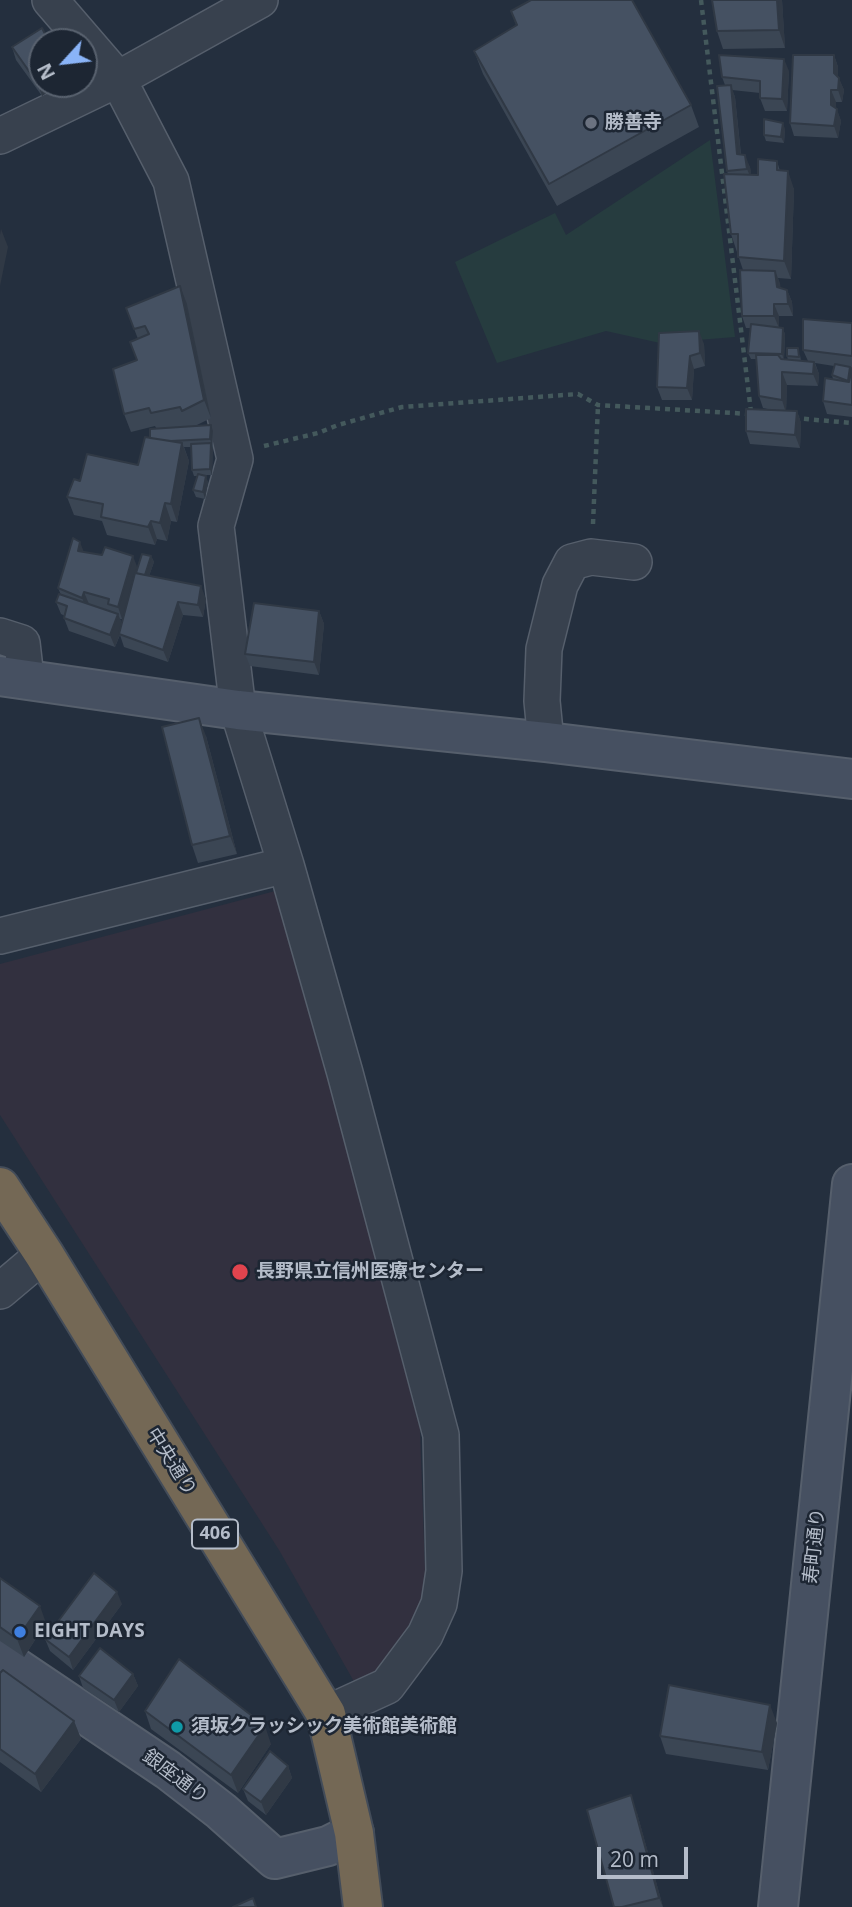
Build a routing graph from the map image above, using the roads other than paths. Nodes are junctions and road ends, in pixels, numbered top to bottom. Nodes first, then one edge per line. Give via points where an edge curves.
1 (50, 0) edge
2 (260, 0) edge
3 (118, 79) junction
4 (0, 136) edge
5 (634, 562) dead end
6 (0, 636) edge
7 (13, 677) edge
8 (238, 710) junction
9 (546, 742) junction
10 (852, 779) edge
11 (286, 865) junction
12 (0, 936) edge
13 (852, 1185) edge
14 (0, 1187) edge
15 (44, 1254) junction
16 (0, 1291) edge
17 (0, 1657) edge
18 (326, 1714) junction
19 (354, 1833) junction
20 (363, 1907) edge
21 (778, 1907) edge

1 - 3 street
2 - 3 street
3 - 4 street
3 - 8 street via 171,181 235,459 216,526
5 - 9 street via 591,557 572,562 560,585 544,649
6 - 7 street via 22,643
7 - 8 street
8 - 9 street
8 - 11 street
9 - 10 street
11 - 12 street
11 - 18 street via 441,1435 444,1571 439,1604 425,1635 387,1686
13 - 21 street, 寿町通り
14 - 15 highway, 中央通り / 406
15 - 16 street
15 - 18 highway, 中央通り / 406
17 - 19 street, 銀座通り via 168,1770 275,1858 328,1846
18 - 19 highway, 中央通り / 406
19 - 20 highway, 中央通り / 406

